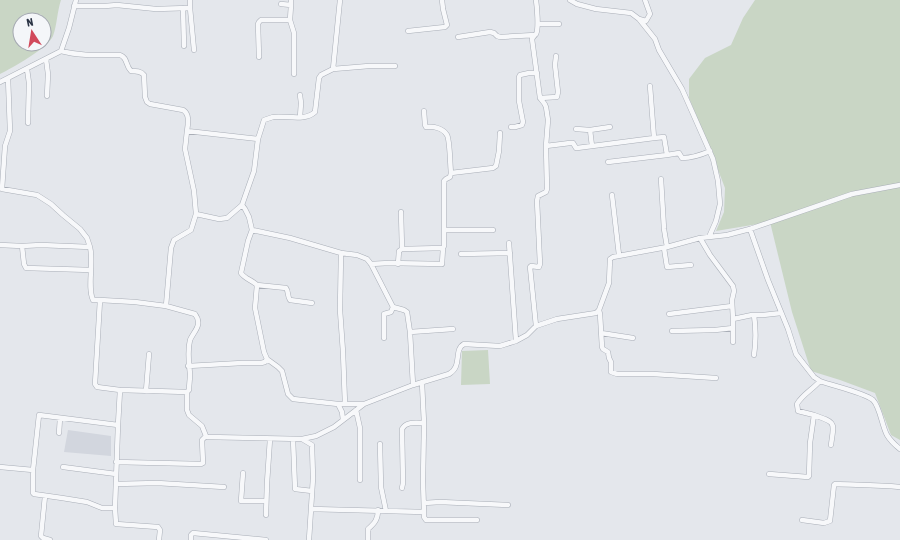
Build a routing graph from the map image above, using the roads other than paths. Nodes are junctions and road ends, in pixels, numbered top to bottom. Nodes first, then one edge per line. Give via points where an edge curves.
1 (76, 0) edge
2 (190, 0) edge
3 (340, 0) edge
4 (442, 0) edge
5 (536, 0) edge
6 (570, 0) edge
7 (645, 0) edge
8 (291, 3) edge
9 (282, 4) dead end
10 (74, 6) junction
11 (183, 8) junction
12 (190, 8) junction
13 (290, 20) junction
14 (639, 20) junction
15 (538, 24) junction
16 (559, 24) dead end
17 (408, 31) dead end
18 (535, 35) junction
19 (458, 37) dead end
20 (184, 46) dead end
21 (194, 50) dead end
22 (61, 51) junction
23 (556, 56) dead end
24 (259, 57) dead end
25 (46, 59) junction
26 (395, 66) dead end
27 (27, 69) junction
28 (333, 69) junction
29 (294, 74) dead end
30 (537, 74) junction
31 (8, 78) junction
32 (0, 82) edge
33 (650, 86) dead end
34 (300, 95) dead end
35 (47, 96) dead end
36 (540, 98) junction
37 (424, 111) dead end
38 (300, 117) junction
39 (28, 124) dead end
40 (511, 127) dead end
41 (610, 127) dead end
42 (576, 129) dead end
43 (590, 130) junction
44 (187, 131) junction
45 (500, 133) dead end
46 (258, 138) junction
47 (654, 138) junction
48 (546, 146) junction
49 (592, 146) junction
50 (710, 151) junction
51 (667, 155) junction
52 (608, 162) dead end
53 (451, 173) junction
54 (661, 179) dead end
55 (1, 182) edge
56 (900, 185) edge
57 (612, 195) dead end
58 (242, 205) junction
59 (401, 212) dead end
60 (196, 214) junction
61 (750, 229) junction
62 (252, 230) junction
63 (444, 230) junction
64 (493, 230) dead end
65 (709, 237) junction
66 (700, 238) junction
67 (509, 243) dead end
68 (0, 245) edge
69 (22, 246) junction
70 (90, 247) junction
71 (665, 247) junction
72 (443, 248) junction
73 (402, 249) junction
74 (340, 253) junction
75 (510, 253) junction
76 (461, 254) dead end
77 (619, 255) junction
78 (371, 264) junction
79 (398, 264) junction
80 (691, 265) dead end
81 (91, 270) junction
82 (257, 285) junction
83 (100, 300) junction
84 (312, 303) dead end
85 (166, 306) junction
86 (732, 306) junction
87 (393, 307) junction
88 (598, 310) junction
89 (781, 313) junction
90 (669, 314) dead end
91 (754, 315) junction
92 (733, 319) junction
93 (536, 326) junction
94 (733, 328) junction
95 (453, 329) dead end
96 (672, 331) dead end
97 (410, 332) junction
98 (601, 333) junction
99 (384, 338) dead end
100 (632, 338) dead end
101 (516, 340) junction
102 (733, 342) dead end
103 (149, 354) dead end
104 (754, 355) dead end
105 (267, 359) junction
106 (188, 366) junction
107 (716, 378) dead end
108 (820, 381) junction
109 (422, 383) junction
110 (413, 385) junction
111 (120, 390) junction
112 (146, 391) junction
113 (187, 392) junction
114 (338, 404) junction
115 (345, 404) junction
116 (364, 404) junction
117 (356, 410) junction
118 (814, 416) junction
119 (60, 418) junction
120 (344, 420) junction
121 (424, 423) junction
122 (118, 425) junction
123 (59, 433) dead end
124 (206, 436) junction
125 (316, 436) junction
126 (270, 439) junction
127 (293, 439) junction
128 (302, 439) junction
129 (380, 444) dead end
130 (312, 445) junction
131 (831, 445) dead end
132 (900, 449) edge
133 (116, 462) junction
134 (0, 467) edge
135 (63, 468) dead end
136 (33, 470) junction
137 (243, 473) dead end
138 (116, 474) junction
139 (769, 474) dead end
140 (360, 480) dead end
141 (116, 484) junction
142 (224, 487) dead end
143 (900, 487) edge
144 (402, 488) dead end
145 (312, 491) junction
146 (45, 496) junction
147 (266, 501) junction
148 (424, 503) junction
149 (508, 505) dead end
150 (115, 508) junction
151 (311, 508) junction
152 (378, 510) junction
153 (386, 511) junction
154 (424, 512) junction
155 (266, 515) dead end
156 (477, 520) dead end
157 (802, 520) dead end
158 (50, 540) edge
159 (159, 540) edge
160 (191, 540) edge
161 (266, 540) edge
162 (308, 540) edge
163 (368, 540) edge

1 - 10 street
2 - 12 street
3 - 28 street
4 - 17 street via 447,25 445,27
5 - 15 street
6 - 14 street via 596,9 631,13
7 - 14 street via 650,14 646,21
8 - 9 street
8 - 13 street
10 - 11 street
10 - 22 street
11 - 12 street
11 - 20 street
12 - 21 street
13 - 24 street via 259,22
13 - 29 street via 294,33
14 - 50 street via 655,39
15 - 16 street
15 - 18 street
18 - 19 street via 500,37 490,32
18 - 30 street via 532,39
22 - 25 street
22 - 44 street via 94,56 122,56 131,71 144,75 147,102 186,112
23 - 36 street via 558,96
25 - 27 street
25 - 35 street
26 - 28 street
27 - 31 street
27 - 39 street
28 - 38 street via 319,78 315,112 311,116
30 - 36 street
30 - 40 street via 519,76 519,101 523,122 522,125
31 - 32 street
31 - 55 street via 10,130 5,146
33 - 47 street
34 - 38 street
36 - 48 street via 546,105 548,120
37 - 53 street via 426,127 431,126 447,135
38 - 46 street via 273,117 264,120
41 - 43 street
42 - 43 street
43 - 49 street
44 - 46 street
44 - 60 street via 185,149
45 - 53 street via 496,166
46 - 58 street via 254,171
47 - 49 street
47 - 51 street via 664,137
48 - 49 street via 573,143 576,148
48 - 93 street via 547,189 538,196 537,201 540,264 530,267
50 - 51 street via 685,158 682,158 680,153
50 - 65 street via 718,181 720,204
51 - 52 street
53 - 63 street via 444,181
54 - 71 street
55 - 70 street via 3,190 38,196 51,204 80,229
56 - 61 street via 852,194
57 - 77 street
58 - 60 street via 227,218 218,219
58 - 62 street via 249,217
59 - 73 street
60 - 85 street via 191,230 174,240 171,248
61 - 65 street
61 - 89 street
62 - 74 street
62 - 82 street via 241,273
63 - 64 street
63 - 72 street
65 - 66 street
66 - 71 street
66 - 86 street via 733,286
67 - 75 street
68 - 69 street
69 - 70 street
69 - 81 street via 26,268
70 - 81 street
71 - 77 street
71 - 80 street via 666,267
72 - 73 street
72 - 79 street via 442,264
73 - 79 street via 399,251
74 - 78 street via 357,255 367,259
74 - 115 street
75 - 76 street
75 - 101 street
77 - 88 street via 610,259 609,283
78 - 79 street
78 - 87 street
81 - 83 street via 92,298
82 - 84 street via 286,288 290,300
82 - 105 street via 255,308
83 - 85 street
83 - 111 street via 95,384 97,387
85 - 106 street via 195,314 198,320 197,330 191,338 188,350
86 - 90 street
86 - 92 street
87 - 97 street via 407,312
87 - 99 street via 391,312 384,314
88 - 93 street via 596,313
88 - 98 street
89 - 91 street
89 - 108 street via 796,354
91 - 92 street
91 - 104 street
92 - 94 street
93 - 101 street
94 - 96 street
94 - 102 street
95 - 97 street
97 - 110 street
98 - 100 street
98 - 107 street via 602,350 608,352 611,372
101 - 109 street via 500,346 464,344 459,349 456,369 453,372
103 - 112 street
105 - 106 street via 261,363
105 - 114 street via 282,371 288,394 293,399
106 - 113 street via 190,380
108 - 118 street via 797,404 798,411
108 - 132 street via 864,395 874,401 887,435
109 - 110 street
109 - 121 street
110 - 116 street
111 - 112 street
111 - 122 street
112 - 113 street
113 - 124 street via 189,415 202,426
114 - 115 street
114 - 120 street
115 - 116 street
116 - 117 street
117 - 120 street
117 - 140 street via 360,428
118 - 131 street via 832,423
118 - 139 street via 809,476
119 - 122 street
119 - 123 street
119 - 136 street via 39,415
120 - 125 street
121 - 144 street via 407,424 402,429
121 - 148 street
122 - 133 street
124 - 126 street
124 - 133 street via 202,440 201,464
125 - 128 street
125 - 130 street
126 - 127 street
126 - 147 street
127 - 128 street
127 - 145 street via 295,489
128 - 130 street
129 - 153 street via 381,487
130 - 145 street
133 - 138 street
134 - 136 street
135 - 138 street
136 - 146 street via 33,493
137 - 147 street via 241,501
138 - 141 street
141 - 142 street via 157,483
141 - 150 street
143 - 157 street via 835,484 830,521 824,523
145 - 151 street
146 - 150 street via 87,502 102,508
146 - 158 street via 41,536
147 - 155 street
148 - 149 street
148 - 154 street
150 - 159 street via 116,524 158,527
151 - 152 street
151 - 162 street
152 - 153 street
152 - 163 street via 378,517 368,529
153 - 154 street
154 - 156 street via 426,520
160 - 161 street via 193,533

